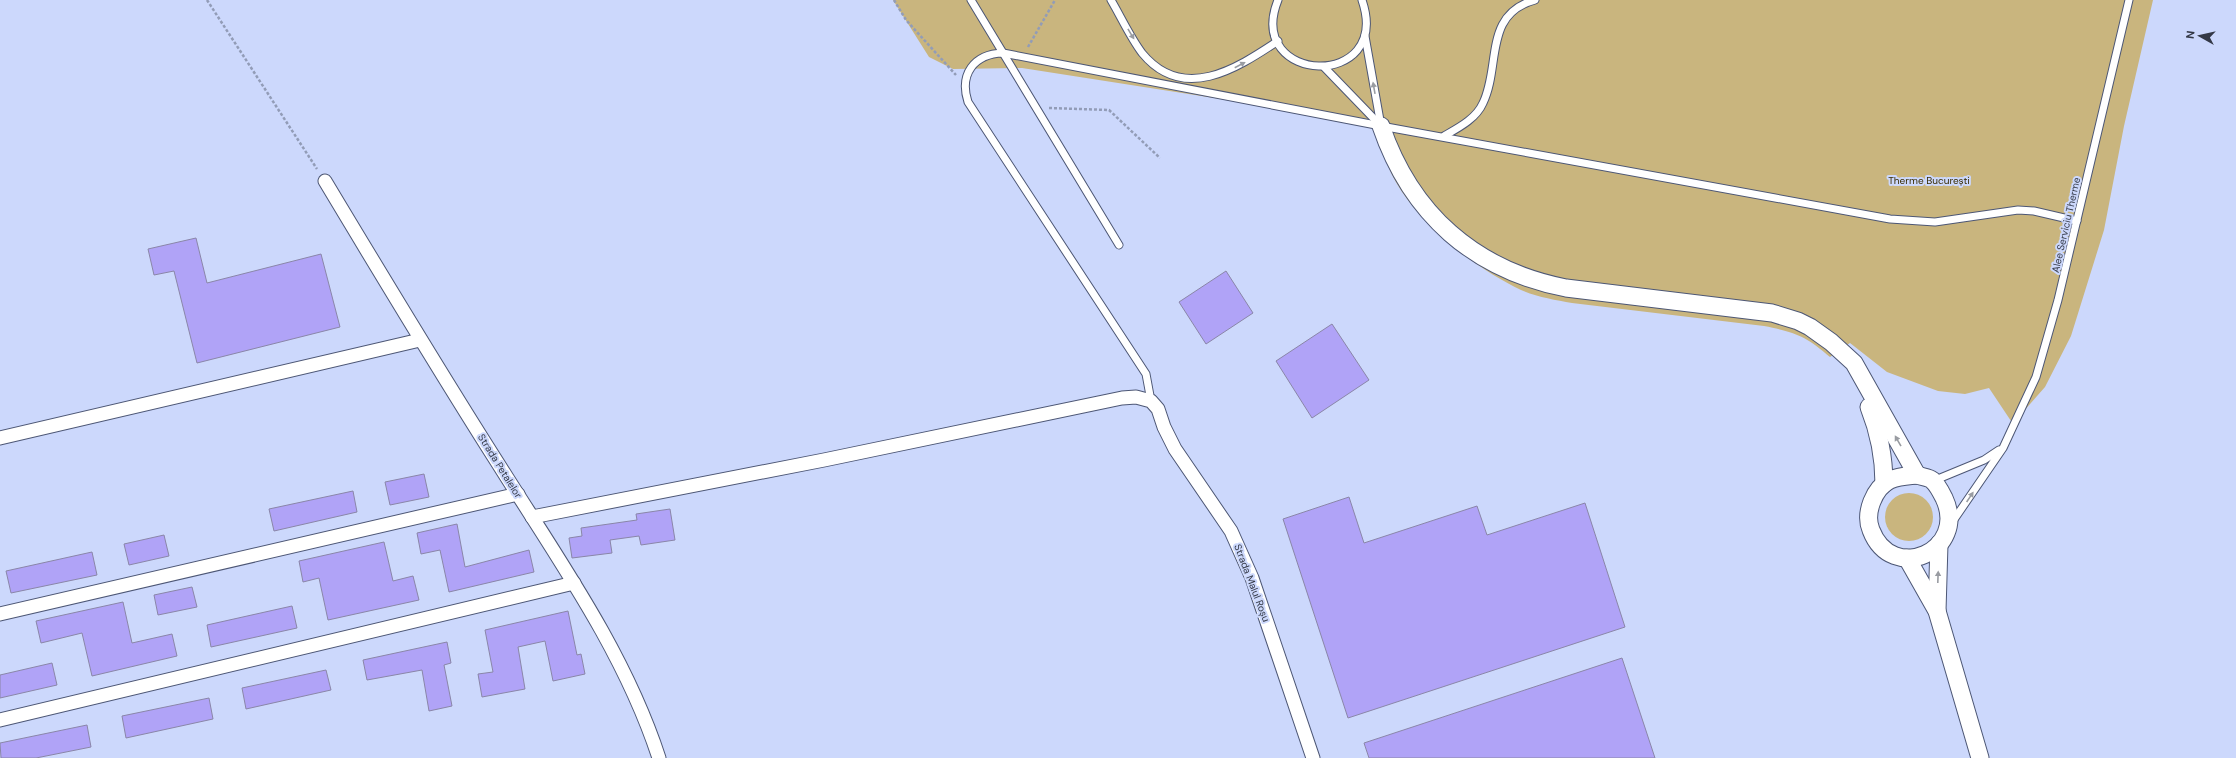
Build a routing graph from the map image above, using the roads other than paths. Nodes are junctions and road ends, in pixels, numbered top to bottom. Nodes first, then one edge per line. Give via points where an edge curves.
1 (972, 0) edge
2 (1111, 0) edge
3 (1278, 0) edge
4 (1362, 0) edge
5 (1535, 0) edge
6 (2129, 0) edge
7 (1365, 35) junction
8 (1278, 41) junction
9 (1003, 54) junction
10 (1324, 67) junction
11 (1381, 126) junction
12 (1444, 136) junction
13 (325, 182) road end
14 (2077, 221) junction
15 (1119, 245) dead end
16 (420, 340) junction
17 (1854, 363) junction
18 (1152, 401) junction
19 (0, 438) edge
20 (2003, 448) junction
21 (1917, 475) junction
22 (1933, 481) junction
23 (1884, 484) junction
24 (518, 494) junction
25 (532, 517) junction
26 (1948, 529) junction
27 (1939, 544) junction
28 (1908, 558) junction
29 (574, 583) junction
30 (1937, 611) junction
31 (0, 614) edge
32 (0, 720) edge
33 (659, 758) edge
34 (1313, 758) edge
35 (1980, 758) edge

1 - 9 lane
2 -> 8 lane via 1142,52 1163,70 1186,78 1216,76 1238,66
3 - 8 lane via 1274,20
4 - 7 lane via 1367,18
5 - 12 lane via 1519,5 1507,16 1499,31 1483,104 1474,116
6 - 14 lane, Alee Serviciu Therme
7 - 10 lane via 1356,51 1349,57 1342,62
11 -> 7 lane
8 - 10 lane via 1297,61
9 - 11 lane
9 - 15 lane
9 - 18 lane via 992,54 973,64 967,74 965,85 968,102 1146,374
10 - 11 lane
11 - 12 lane
11 - 17 street via 1397,166 1421,203 1452,235 1494,264 1522,277 1566,288 1785,316 1819,333
12 - 14 lane via 1890,219 1935,222 2018,210
13 - 16 street, Strada Petalelor
14 - 20 lane, Alee Serviciu Therme via 2038,372
16 - 19 street
16 - 24 street, Strada Petalelor
21 -> 17 street
17 - 23 street via 1882,449
18 - 25 street via 1136,397 1122,398
18 - 34 street, Strada Malul Roșu via 1175,449 1221,514 1243,554
20 - 22 lane via 1984,460
26 -> 20 lane, Alee Serviciu Therme
21 - 22 street
21 - 23 street via 1901,476
22 - 26 street via 1946,503
23 - 28 street via 1873,498 1869,511 1870,527 1874,539 1883,549 1894,556
24 - 25 street, Strada Petalelor
24 - 31 street
25 - 29 street, Strada Petalelor
26 - 27 street
27 - 28 street via 1919,557
30 -> 27 street
28 - 30 street
29 - 32 street
29 - 33 street, Strada Petalelor via 626,674
30 - 35 street

